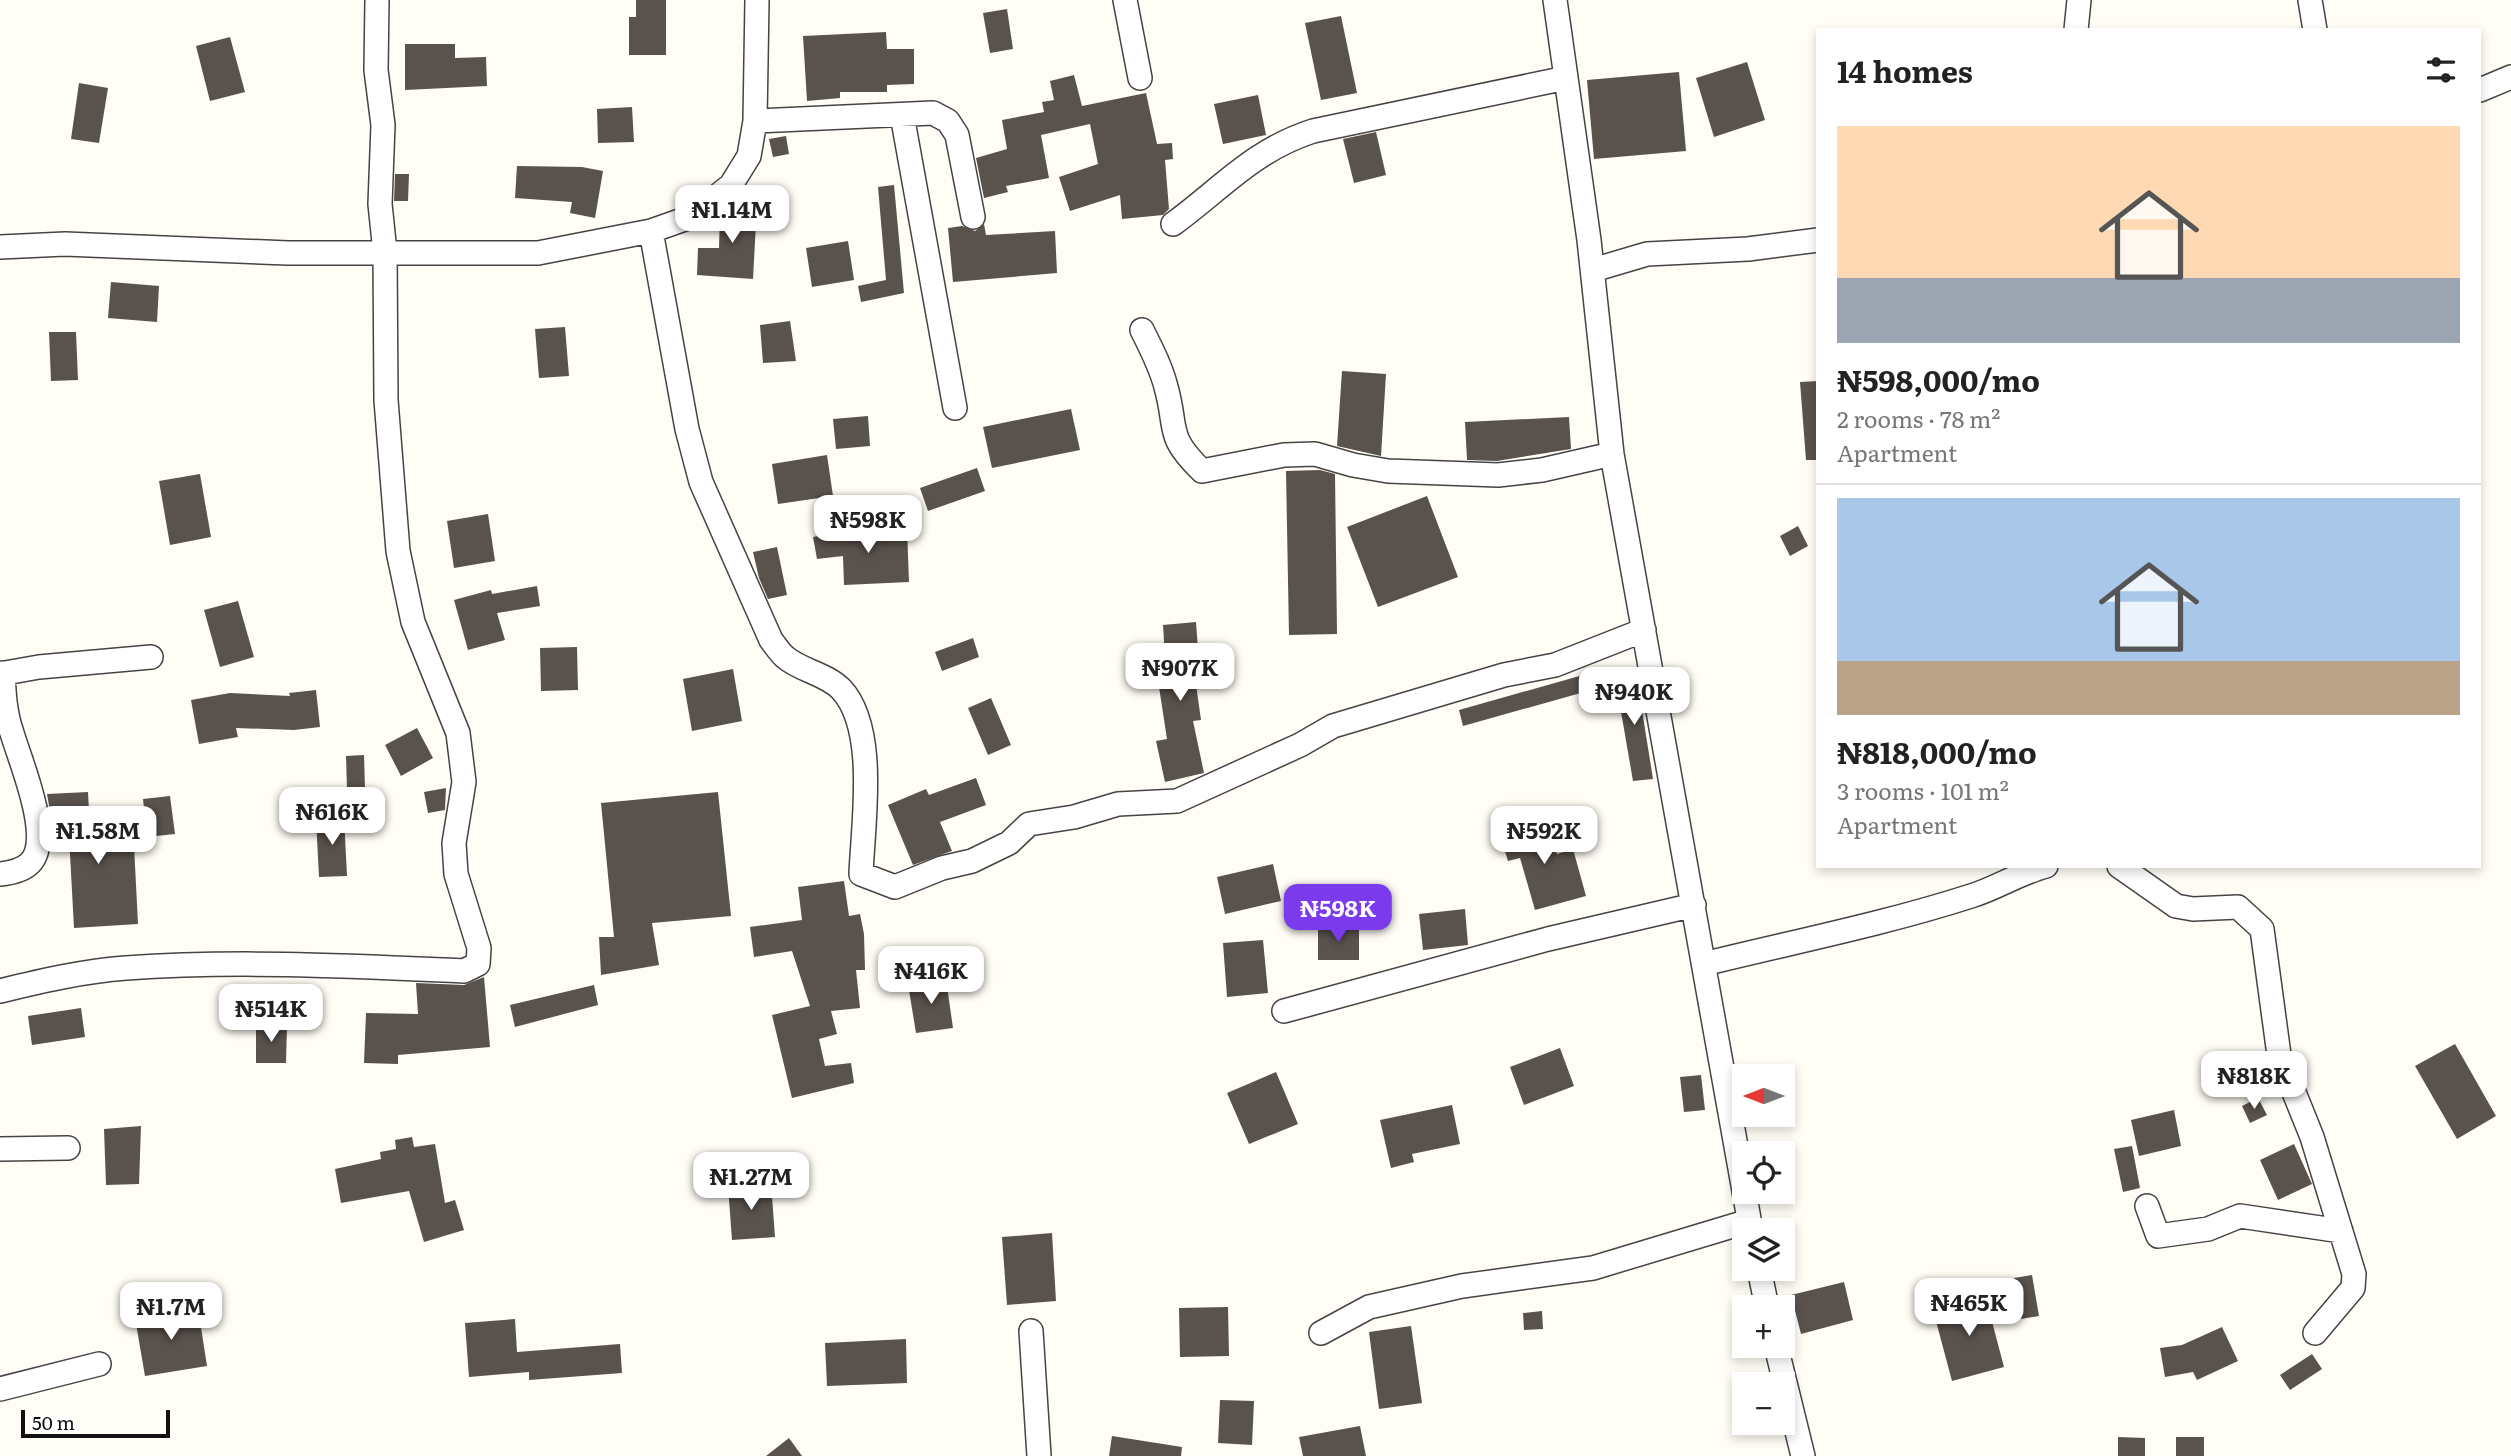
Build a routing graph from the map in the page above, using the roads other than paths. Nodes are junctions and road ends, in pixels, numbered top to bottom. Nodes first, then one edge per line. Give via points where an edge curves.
1 (377, 0) edge
2 (757, 0) edge
3 (1125, 0) edge
4 (1555, 0) edge
5 (2080, 0) edge
6 (2310, 0) edge
7 (2076, 28) edge
8 (2315, 28) edge
9 (2511, 77) edge
10 (1140, 78) dead end
11 (1566, 78) junction
12 (2481, 90) edge
13 (902, 115) junction
14 (755, 121) junction
15 (973, 217) dead end
16 (1173, 224) dead end
17 (651, 231) junction
18 (1816, 240) edge
19 (0, 247) edge
20 (385, 252) junction
21 (1593, 270) junction
22 (1142, 330) dead end
23 (955, 408) dead end
24 (1612, 454) junction
25 (1644, 630) junction
26 (151, 657) dead end
27 (1, 674) edge
28 (2038, 868) edge
29 (2122, 868) edge
30 (0, 874) edge
31 (1693, 905) junction
32 (1704, 964) junction
33 (0, 991) edge
34 (1284, 1011) dead end
35 (68, 1148) dead end
36 (0, 1149) edge
37 (2147, 1206) dead end
38 (1749, 1218) edge
39 (1732, 1230) edge
40 (2341, 1231) junction
41 (1031, 1331) dead end
42 (1321, 1333) dead end
43 (2315, 1333) dead end
44 (1779, 1358) edge
45 (99, 1364) dead end
46 (0, 1389) edge
47 (1039, 1456) edge
48 (1803, 1456) edge

1 - 20 street
2 - 14 street
3 - 10 street
4 - 11 street
5 - 7 street
6 - 8 street
9 - 12 street
11 - 16 street via 1289,139 1259,154
11 - 21 street
13 - 14 street
13 - 15 street via 933,113 948,121 957,135
13 - 23 street
14 - 17 street via 749,156 731,185 685,219
17 - 20 street via 538,253
17 - 25 street via 701,482 771,640 786,658 822,674 842,690 857,716 865,756 861,874 895,887 972,861 1009,843 1029,824 1118,804 1177,801 1333,726 1504,675 1555,665
18 - 21 street via 1647,254
19 - 20 street via 65,244
20 - 33 street via 386,400 398,551 413,622 458,733 464,782 454,844 456,874 479,948 478,964 464,971 323,964 126,968
21 - 24 street
22 - 24 street via 1167,389 1171,424 1181,450 1202,471 1284,455 1315,454 1388,471 1498,475
24 - 25 street
25 - 31 street
26 - 27 street
27 - 30 street via 5,706 30,785 39,842 31,863
28 - 32 street via 1926,909
29 - 40 street via 2176,906 2238,907 2262,929 2279,1055 2312,1137
31 - 32 street
31 - 34 street
32 - 38 street
35 - 36 street
37 - 40 street via 2158,1236 2208,1229 2240,1216
39 - 42 street via 1593,1268 1462,1286 1369,1307
40 - 43 street via 2354,1274 2353,1289
41 - 47 street
44 - 48 street
45 - 46 street

